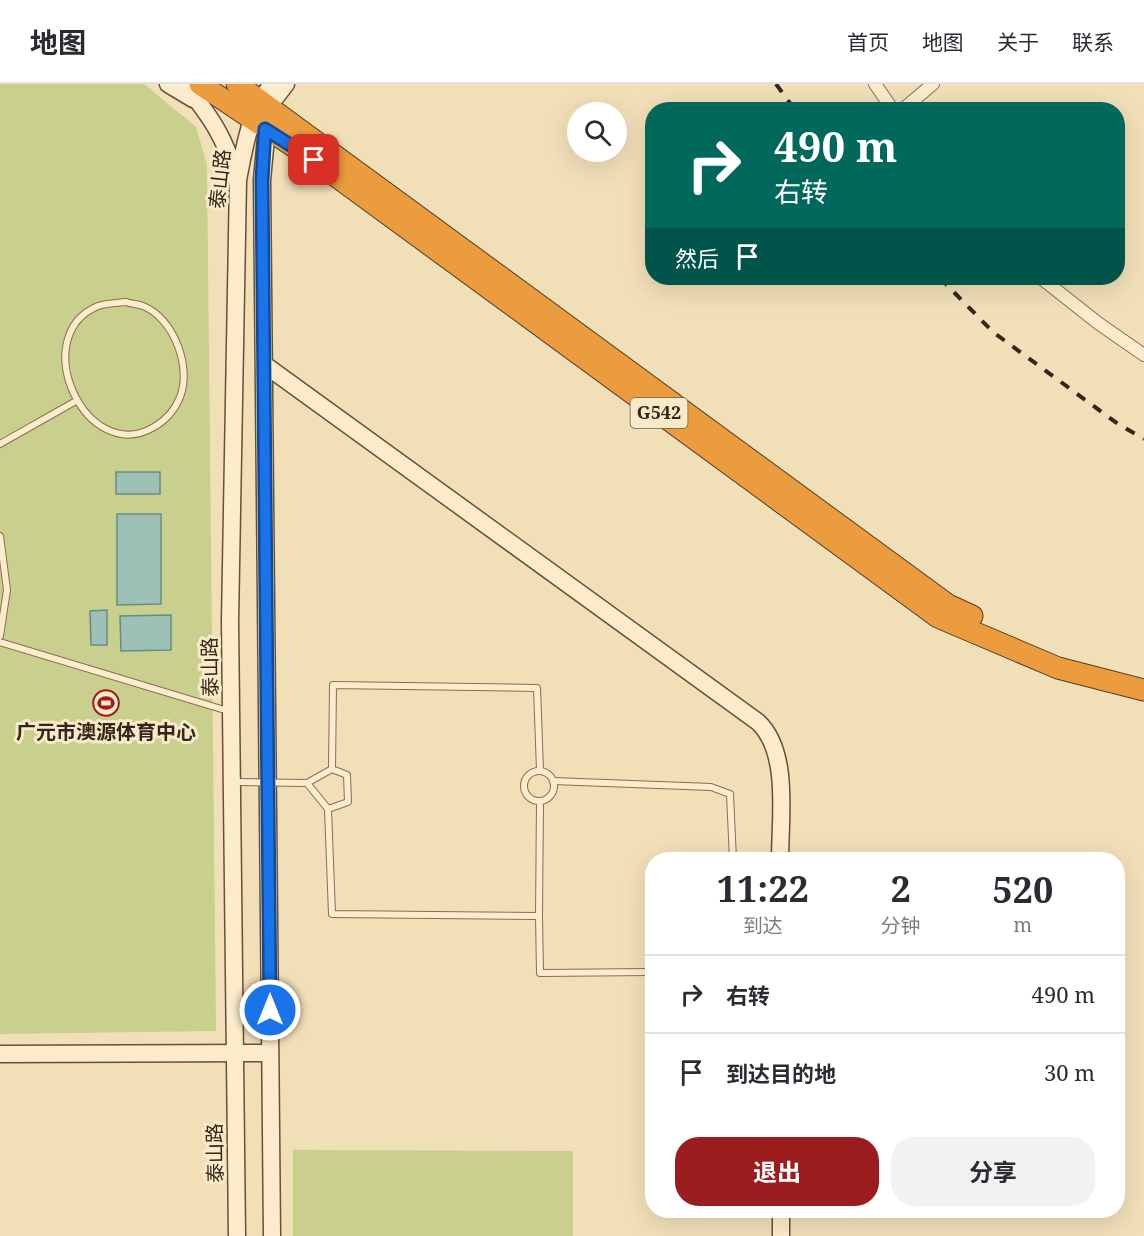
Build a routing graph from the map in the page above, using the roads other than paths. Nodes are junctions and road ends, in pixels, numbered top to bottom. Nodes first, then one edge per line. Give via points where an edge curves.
1 (168, 84) edge
2 (184, 84) edge
3 (237, 84) edge
4 (286, 84) edge
5 (875, 84) edge
6 (933, 84) edge
7 (200, 93) edge
8 (887, 102) edge
9 (912, 102) edge
10 (263, 108) edge
11 (238, 180) junction
12 (1050, 285) edge
13 (1144, 355) edge
14 (265, 365) junction
15 (76, 401) junction
16 (0, 444) edge
17 (0, 536) edge
18 (0, 636) edge
19 (0, 642) edge
20 (1144, 678) edge
21 (1144, 690) edge
22 (231, 712) junction
23 (332, 770) junction
24 (540, 770) junction
25 (232, 782) junction
26 (268, 782) junction
27 (553, 782) junction
28 (308, 783) junction
29 (540, 801) junction
30 (328, 809) junction
31 (733, 852) edge
32 (780, 852) edge
33 (539, 916) junction
34 (645, 972) edge
35 (235, 1053) junction
36 (270, 1053) junction
37 (0, 1054) edge
38 (781, 1218) edge
39 (237, 1236) edge
40 (272, 1236) edge
41 (781, 1236) edge

1 - 7 street
2 - 7 street
3 - 10 highway, G542
4 - 10 street
5 - 8 street
6 - 9 street
7 - 10 highway, G542
7 - 11 street via 227,144
10 - 11 street, 泰山路
10 - 14 street, 泰山路
10 - 20 highway, G542 via 948,605 1060,657
10 - 21 highway, G542 via 324,166 938,617 1058,668
11 - 22 street, 泰山路
12 - 13 street
14 - 26 street, 泰山路
14 - 32 street via 770,733 779,765
15 - 15 lane via 111,432 146,432 163,421 177,406 184,388 182,358 174,336 145,307 126,302 100,305 83,315 72,330 66,351 67,376
15 - 16 lane
17 - 18 lane via 7,590
19 - 22 lane
22 - 25 street, 泰山路
23 - 24 lane via 333,685 537,688
23 - 28 lane
23 - 30 lane via 347,775 348,802
24 - 27 lane via 549,774
24 - 29 lane via 530,773 524,781 524,791 530,799
25 - 26 lane
25 - 35 street, 泰山路
26 - 28 lane
26 - 36 street, 泰山路
27 - 29 lane via 548,798
27 - 31 lane via 711,787 730,794
28 - 30 lane
29 - 33 lane
30 - 33 lane via 332,914
33 - 34 lane via 540,973
35 - 36 street
35 - 37 street
35 - 39 street, 泰山路
36 - 40 street, 泰山路
38 - 41 street

